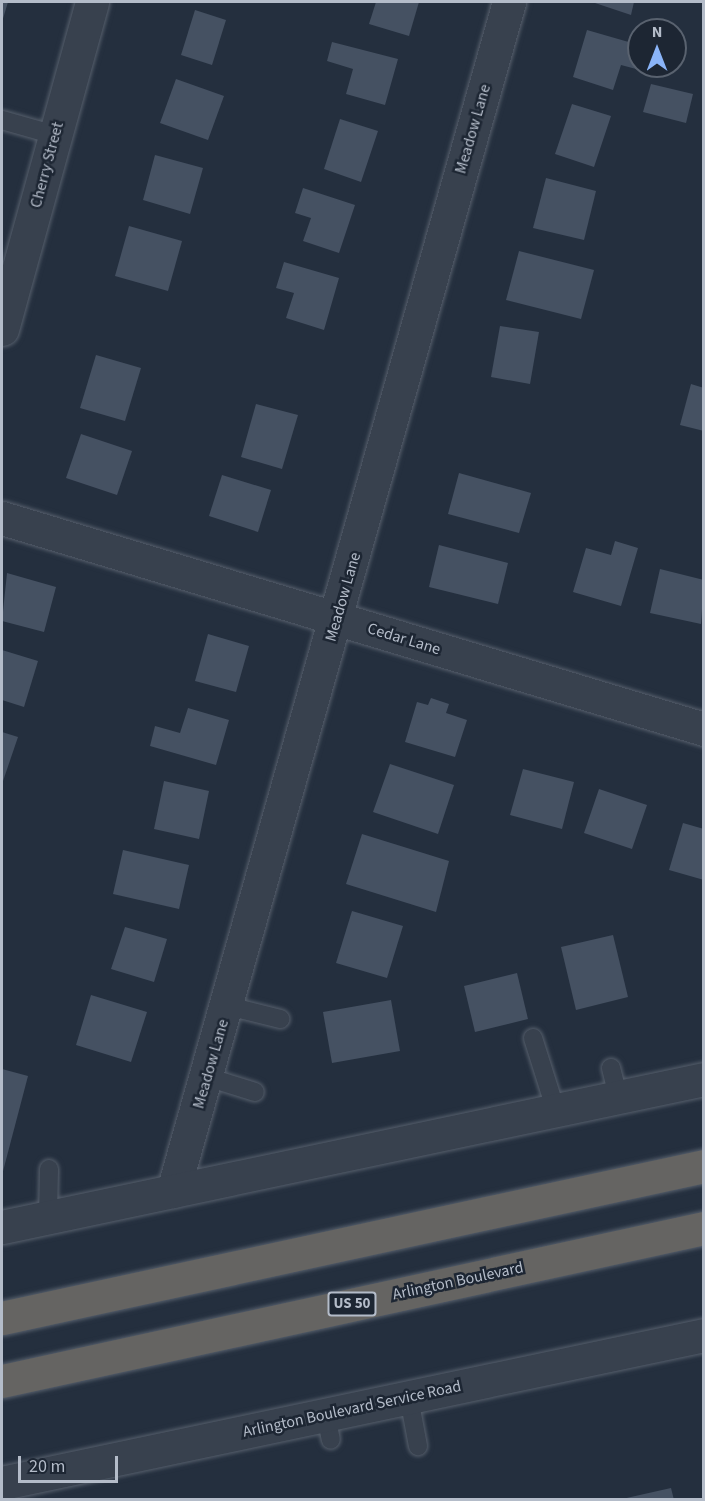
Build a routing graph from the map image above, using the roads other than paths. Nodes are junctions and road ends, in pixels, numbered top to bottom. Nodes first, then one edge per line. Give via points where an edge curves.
1 (92, 2) edge
2 (509, 2) edge
3 (2, 120) edge
4 (55, 135) junction
5 (2, 329) edge
6 (2, 518) edge
7 (337, 619) junction
8 (704, 729) edge
9 (228, 1006) junction
10 (280, 1020) dead end
11 (533, 1038) dead end
12 (207, 1077) junction
13 (704, 1079) edge
14 (255, 1092) dead end
15 (556, 1111) junction
16 (704, 1166) edge
17 (49, 1169) dead end
18 (173, 1191) junction
19 (48, 1217) junction
20 (2, 1227) edge
21 (704, 1228) edge
22 (2, 1318) edge
23 (704, 1335) edge
24 (2, 1381) edge
25 (409, 1398) junction
26 (418, 1446) dead end
27 (2, 1484) edge

1 - 4 street, Cherry Street
2 - 7 street, Meadow Lane
3 - 4 lane
4 - 5 street, Cherry Street
6 - 7 street, Cedar Lane
7 - 8 street, Cedar Lane
7 - 9 street, Meadow Lane
9 - 10 lane
9 - 12 street, Meadow Lane
11 - 15 lane
12 - 14 lane
12 - 18 street, Meadow Lane
13 - 15 street via 614,1083
15 - 18 street
16 - 22 highway
17 - 19 lane
18 - 19 street
19 - 20 street
21 - 24 highway, Arlington Boulevard / US 50
23 - 25 street, Arlington Boulevard Service Road
25 - 26 lane
25 - 27 street, Arlington Boulevard Service Road via 329,1427

